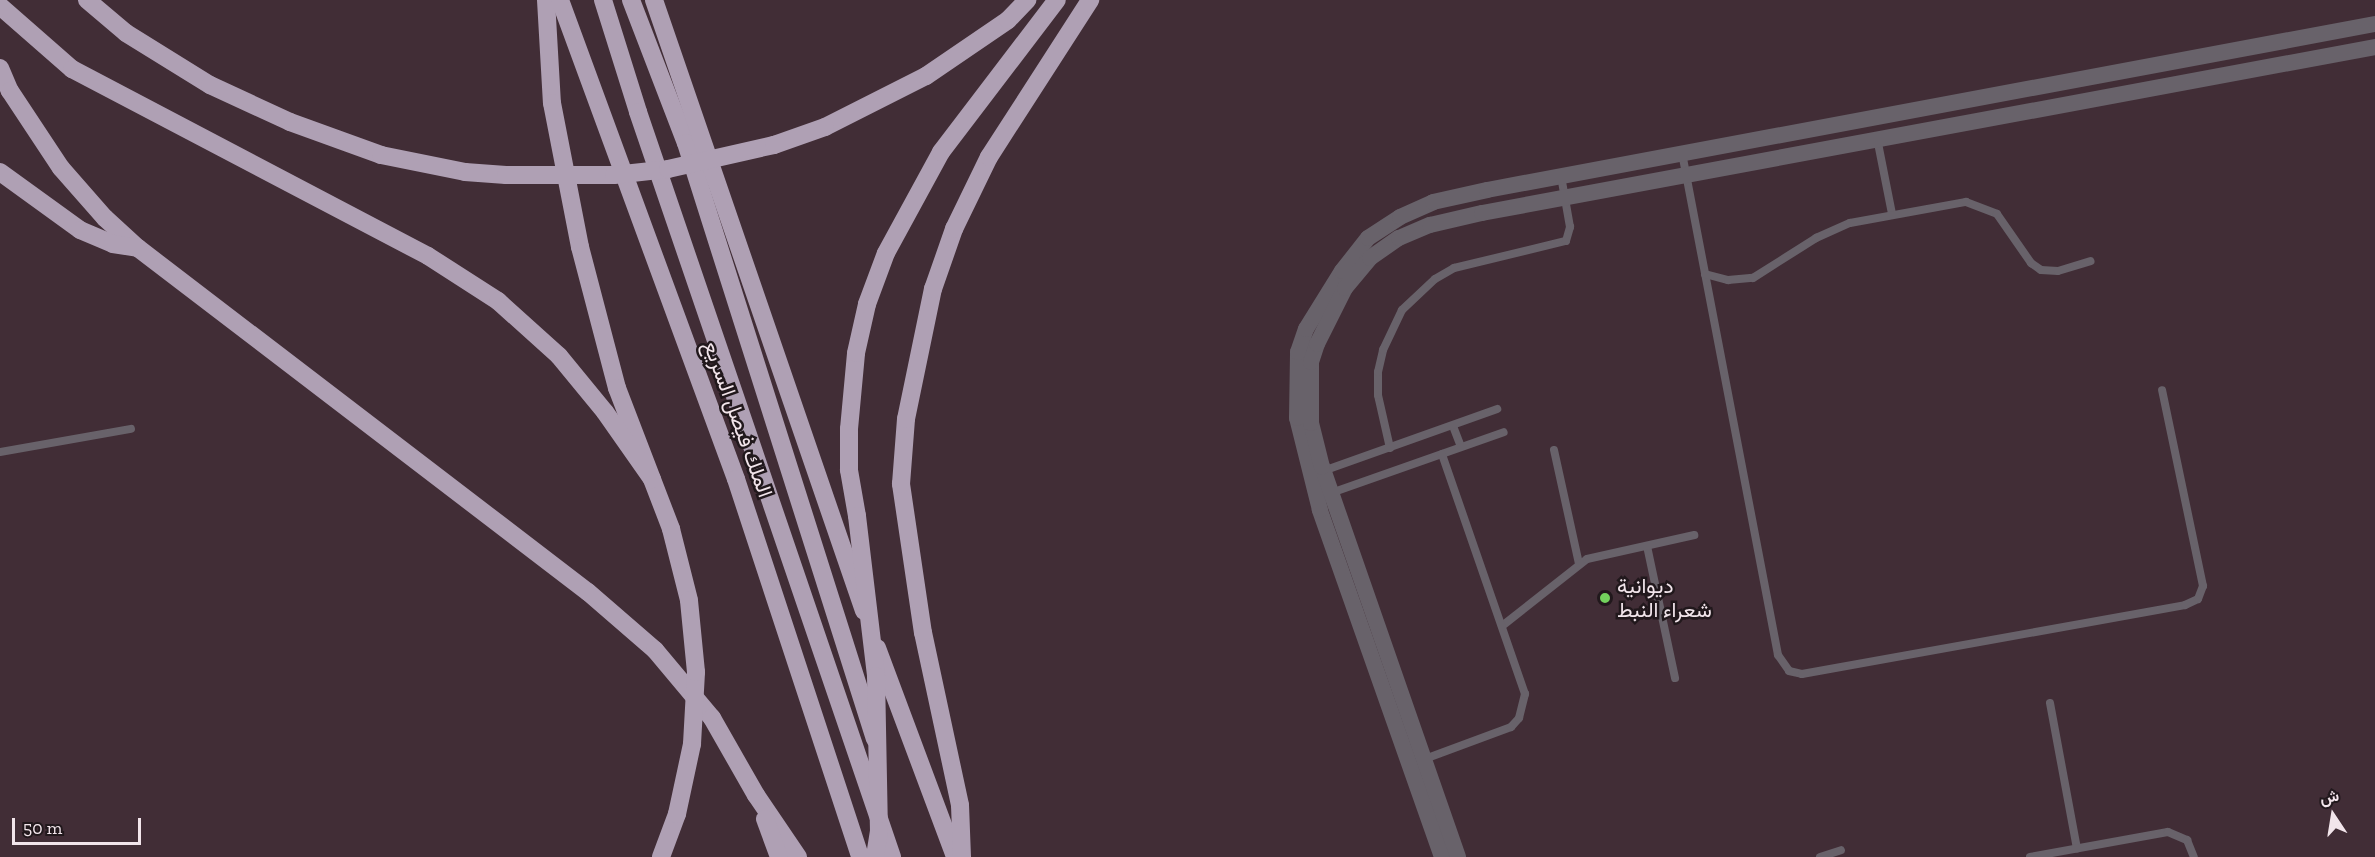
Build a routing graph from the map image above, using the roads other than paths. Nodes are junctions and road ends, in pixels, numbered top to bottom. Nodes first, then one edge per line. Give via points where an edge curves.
1 (87, 0) edge
2 (546, 0) edge
3 (561, 0) edge
4 (603, 0) edge
5 (631, 0) edge
6 (654, 0) edge
7 (1027, 0) edge
8 (1057, 0) edge
9 (1090, 0) edge
10 (0, 6) edge
11 (2375, 24) edge
12 (2375, 47) edge
13 (0, 68) edge
14 (1877, 138) junction
15 (1682, 152) junction
16 (0, 172) edge
17 (1686, 173) junction
18 (1560, 175) junction
19 (1564, 197) junction
20 (1892, 214) junction
21 (138, 248) junction
22 (2091, 261) dead end
23 (1705, 274) junction
24 (2162, 390) dead end
25 (1497, 409) dead end
26 (1453, 426) junction
27 (131, 429) dead end
28 (1504, 432) dead end
29 (1461, 447) junction
30 (1390, 448) junction
31 (1554, 450) dead end
32 (0, 452) edge
33 (1442, 454) junction
34 (1323, 471) junction
35 (652, 479) junction
36 (1331, 493) junction
37 (1694, 535) dead end
38 (1647, 546) junction
39 (1579, 564) junction
40 (1502, 626) junction
41 (1675, 678) dead end
42 (2050, 703) dead end
43 (875, 739) junction
44 (1417, 762) junction
45 (756, 795) junction
46 (2077, 849) junction
47 (1841, 850) dead end
48 (661, 857) edge
49 (778, 857) edge
50 (798, 857) edge
51 (860, 857) edge
52 (875, 857) edge
53 (892, 857) edge
54 (956, 857) edge
55 (962, 857) edge
56 (1442, 857) edge
57 (1458, 857) edge
58 (1820, 857) edge
59 (2030, 857) edge
60 (2194, 857) edge

1 - 7 highway, bridge via 126,33 210,85 290,122 381,155 465,172 614,175 668,169 774,145 825,127 926,75 1008,20
2 - 35 highway via 552,103 579,247 617,388
3 - 51 highway, الملك فيصل السريع via 736,479
4 - 53 highway, الملك فيصل السريع
5 - 43 highway via 686,143
6 - 54 highway via 691,98 898,711
8 - 43 highway, bridge via 941,152 886,253 867,304 856,353 849,470 876,676
9 - 55 highway via 989,157 954,229 925,322 906,419 901,484 923,633 960,805
10 - 35 highway via 72,69 428,256 498,301 559,356 606,412
11 - 15 street
12 - 14 street
13 - 21 highway via 10,91 62,168 105,218
14 - 17 street
14 - 20 lane
15 - 17 lane
15 - 18 street
16 - 21 highway via 80,231 113,244
17 - 19 street
17 - 23 lane
18 - 19 lane
18 - 44 street via 1433,202 1400,216 1368,238 1342,271 1321,302 1298,352 1297,418 1306,460
19 - 30 lane via 1571,232 1566,241 1454,268 1435,279 1402,310 1391,329 1378,372 1378,395
19 - 34 street via 1430,225 1399,238 1370,258 1345,288 1311,362 1311,423
20 - 22 lane via 1954,202 1977,204 1997,214 2031,263 2041,270 2058,271
20 - 23 lane via 1832,229 1753,278 1728,280
21 - 45 highway via 588,592 655,650 712,718
23 - 24 lane via 1778,655 1783,667 1795,674 2185,605 2198,599 2203,586
25 - 26 lane
26 - 29 lane
26 - 30 lane
27 - 32 lane
28 - 29 lane
29 - 33 lane
30 - 34 lane
31 - 39 lane
33 - 36 lane
33 - 40 lane
34 - 36 street
35 - 48 highway, bridge via 679,553 689,600 696,672 692,744 677,814
36 - 44 street
37 - 38 lane
38 - 39 lane
38 - 41 lane
39 - 40 lane
40 - 44 lane via 1525,694 1519,718 1500,733
42 - 46 lane
43 - 52 highway, bridge via 879,831
44 - 56 street
44 - 57 street
45 - 49 highway
45 - 50 highway
46 - 59 lane
46 - 60 lane via 2168,832 2187,840
47 - 58 lane

